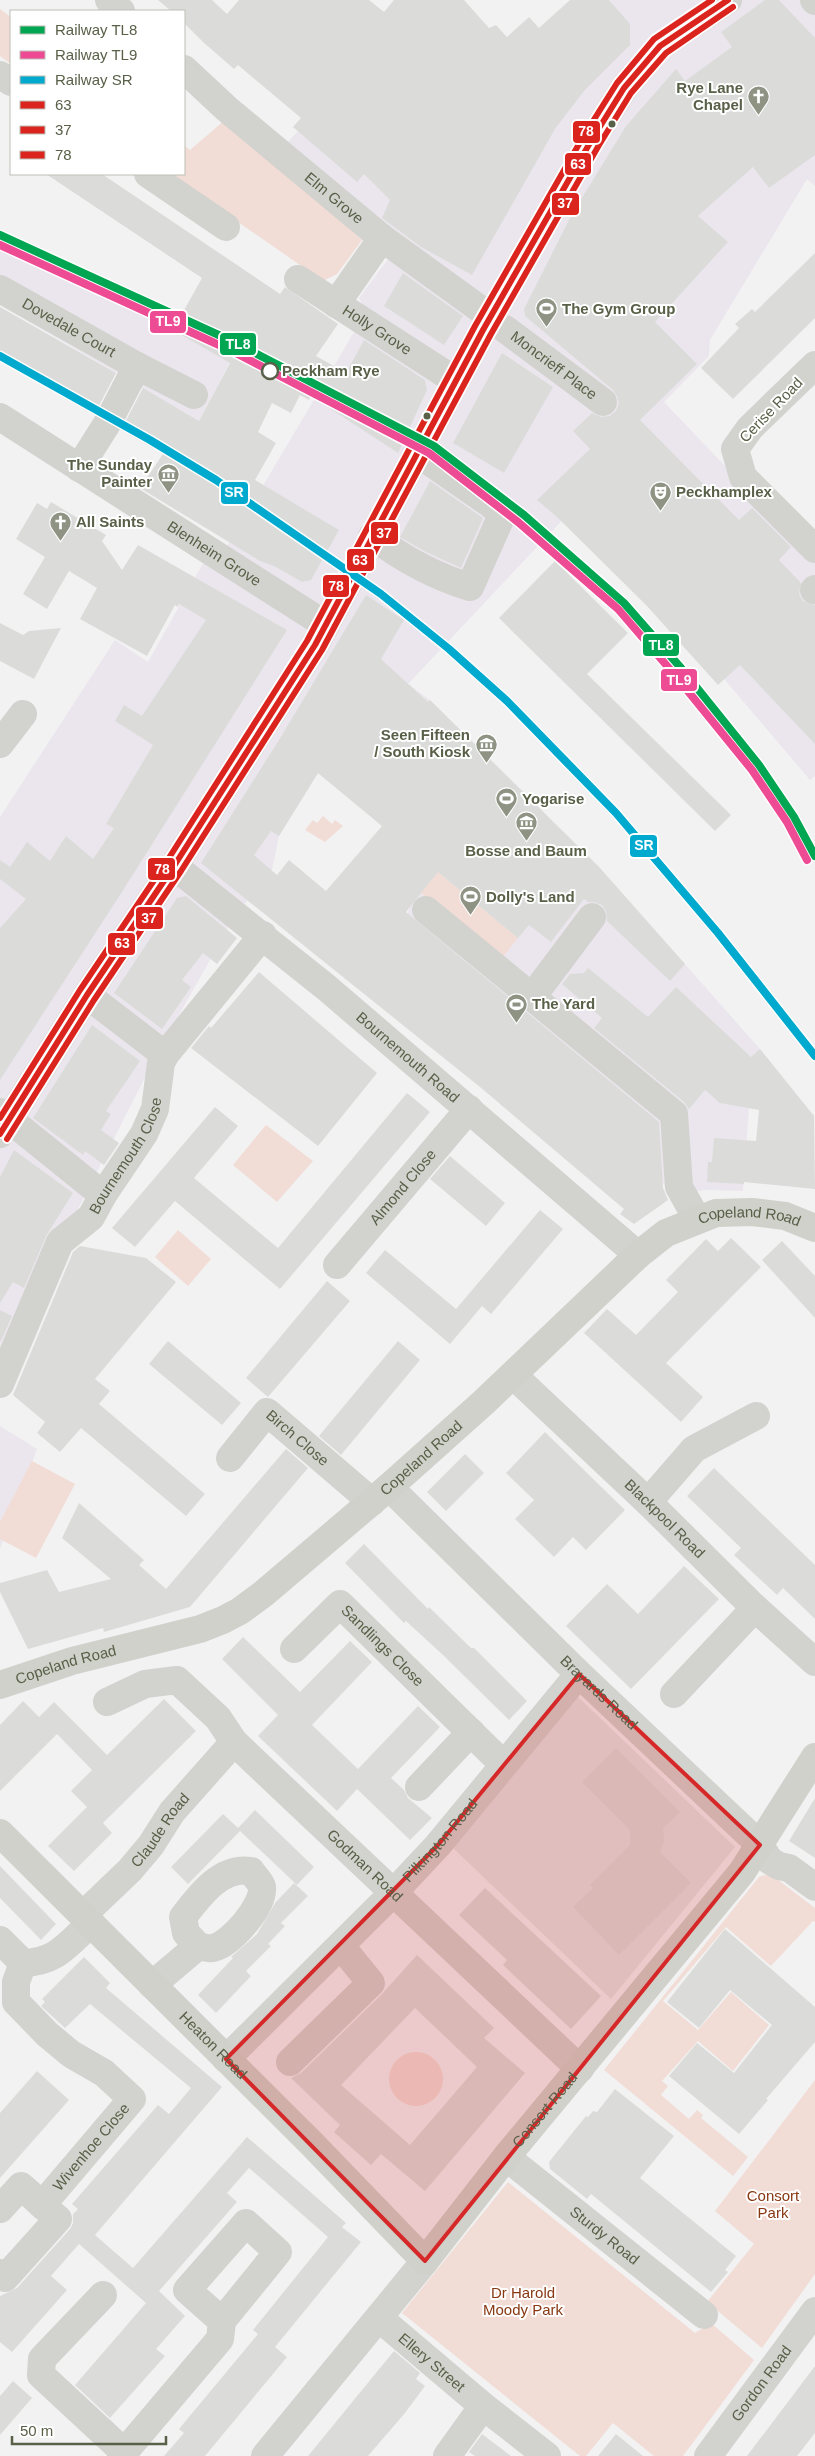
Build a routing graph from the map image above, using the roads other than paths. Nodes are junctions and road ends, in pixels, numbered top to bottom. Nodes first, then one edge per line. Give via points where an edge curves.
1 (109, 0) edge
2 (728, 0) edge
3 (120, 10) edge
4 (185, 70) edge
5 (150, 175) edge
6 (226, 226) dead end
7 (382, 238) junction
8 (298, 278) dead end
9 (0, 289) edge
10 (336, 304) junction
11 (498, 323) junction
12 (815, 365) edge
13 (133, 373) junction
14 (456, 381) junction
15 (194, 394) dead end
16 (603, 402) dead end
17 (0, 417) edge
18 (416, 453) junction
19 (79, 468) junction
20 (372, 536) junction
21 (815, 549) edge
22 (326, 625) junction
23 (23, 714) dead end
24 (0, 744) edge
25 (174, 866) junction
26 (426, 910) dead end
27 (592, 917) dead end
28 (263, 935) junction
29 (87, 995) junction
30 (532, 997) junction
31 (165, 1055) junction
32 (468, 1109) junction
33 (3, 1122) edge
34 (103, 1195) junction
35 (697, 1219) junction
36 (815, 1228) edge
37 (638, 1255) junction
38 (337, 1265) dead end
39 (513, 1375) junction
40 (0, 1384) edge
41 (756, 1416) dead end
42 (230, 1458) dead end
43 (381, 1494) junction
44 (648, 1502) junction
45 (755, 1608) junction
46 (294, 1649) dead end
47 (815, 1662) edge
48 (579, 1674) junction
49 (0, 1684) edge
50 (674, 1694) dead end
51 (107, 1702) dead end
52 (471, 1732) junction
53 (234, 1742) junction
54 (815, 1757) edge
55 (504, 1764) junction
56 (418, 1787) dead end
57 (0, 1833) edge
58 (760, 1845) junction
59 (815, 1887) edge
60 (394, 1892) junction
61 (87, 1919) junction
62 (0, 1940) edge
63 (198, 1946) dead end
64 (340, 1946) junction
65 (23, 1963) junction
66 (152, 1985) junction
67 (226, 2059) junction
68 (290, 2062) dead end
69 (580, 2069) junction
70 (506, 2157) junction
71 (42, 2204) junction
72 (0, 2209) edge
73 (425, 2261) junction
74 (0, 2273) edge
75 (103, 2295) dead end
76 (815, 2311) edge
77 (704, 2315) dead end
78 (379, 2318) junction
79 (222, 2321) dead end
80 (483, 2406) junction
81 (123, 2454) edge
82 (265, 2456) edge
83 (447, 2456) edge
84 (547, 2456) edge
85 (708, 2456) edge

1 - 3 street
2 - 11 street via 660,46 624,88 591,141
4 - 7 street, Elm Grove via 226,109
5 - 6 street
7 - 10 street
7 - 11 street, Elm Grove
8 - 10 street, Holly Grove
9 - 13 street, Dovedale Court
10 - 14 street, Holly Grove
11 - 14 street
11 - 16 street, Moncrieff Place
12 - 21 street, Cerise Road via 750,428 735,449 743,477
13 - 15 street, Dovedale Court
13 - 19 street
14 - 18 street
17 - 19 street, Blenheim Grove
18 - 20 street
18 - 20 street via 502,515 470,587 444,579 403,559
19 - 22 street, Blenheim Grove
20 - 22 street
22 - 25 street
23 - 24 street
25 - 28 street, Bournemouth Road
25 - 29 street
26 - 30 street
27 - 30 street
28 - 31 street, Bournemouth Close
28 - 32 street, Bournemouth Road
29 - 31 street
29 - 33 street
30 - 35 street via 674,1114 679,1187
31 - 34 street, Bournemouth Close via 152,1118
32 - 37 street, Bournemouth Road
32 - 38 street, Almond Close
33 - 34 street
34 - 40 street, Bournemouth Close via 91,1217 60,1242
35 - 36 main road, Copeland Road via 716,1213 752,1212 785,1216
35 - 37 main road, Copeland Road via 666,1233
37 - 39 main road, Copeland Road
39 - 43 main road, Copeland Road
39 - 44 street, Blackpool Road
41 - 44 street via 694,1449
42 - 43 street, Birch Close via 267,1412
43 - 48 street, Brayards Road
43 - 49 main road, Copeland Road via 263,1594 223,1620
44 - 45 street, Blackpool Road
45 - 47 street, Blackpool Road
45 - 50 street
46 - 52 street, Sandlings Close via 340,1604
48 - 55 street, Pilkington Road
48 - 58 street, Brayards Road
51 - 53 street, Godman Road via 145,1684 177,1680 218,1718
52 - 55 street, Sandlings Close
52 - 56 street
53 - 60 street, Godman Road
53 - 61 street, Claude Road via 172,1812 151,1845
54 - 58 main road, Consort Road
55 - 60 street, Pilkington Road
57 - 61 main road, Heaton Road
58 - 59 street, Brayards Road via 769,1860 789,1868
58 - 69 main road, Consort Road via 742,1872
60 - 64 street, Pilkington Road
60 - 69 street, Godman Road
61 - 65 street via 60,1953 41,1963
61 - 66 main road, Heaton Road
62 - 65 street
63 - 66 street
64 - 67 street, Pilkington Road
64 - 68 street via 372,1983
65 - 71 street, Wivenhoe Close via 16,1982 16,2002 47,2034 71,2054 104,2073 132,2099
66 - 67 main road, Heaton Road
67 - 73 main road, Heaton Road
69 - 70 main road, Consort Road
70 - 73 main road, Consort Road
70 - 77 street, Sturdy Road
71 - 72 street, Wivenhoe Close via 20,2186
71 - 74 street, Wivenhoe Close via 58,2219 5,2278
73 - 78 street, Consort Road
75 - 81 street via 42,2359 41,2375
76 - 85 street, Gordon Road
78 - 80 street, Ellery Street
78 - 82 street, Consort Road
79 - 81 street via 220,2339
80 - 83 street
80 - 84 street, Ellery Street

